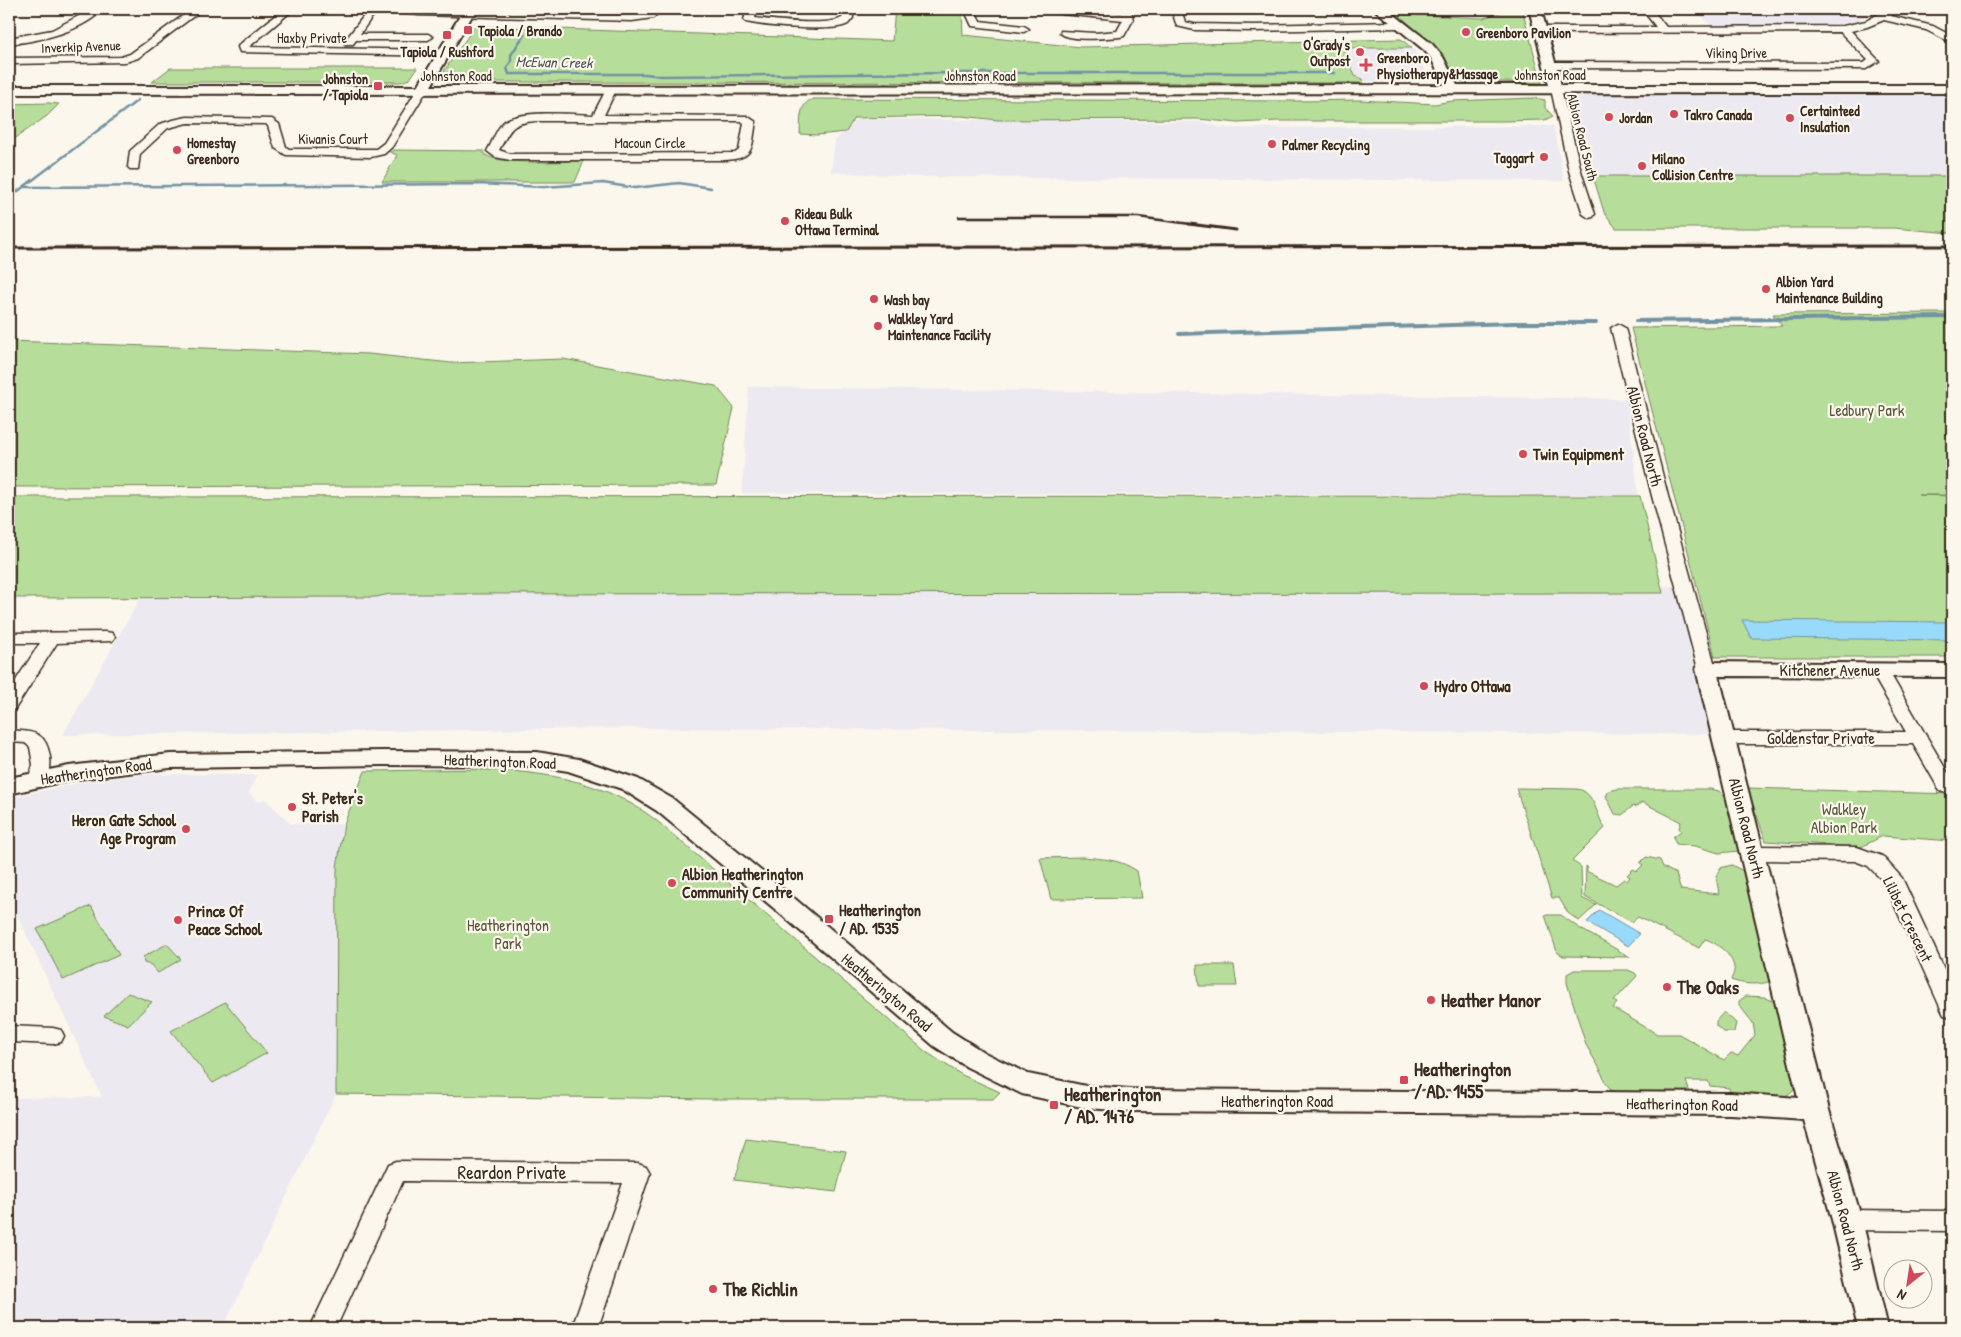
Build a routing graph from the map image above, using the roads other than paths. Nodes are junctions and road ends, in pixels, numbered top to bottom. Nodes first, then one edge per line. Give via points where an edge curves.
1 (98, 9) edge
2 (198, 9) edge
3 (289, 9) edge
4 (382, 9) edge
5 (391, 9) edge
6 (658, 9) edge
7 (752, 9) edge
8 (848, 9) edge
9 (970, 9) edge
10 (1176, 9) edge
11 (1380, 9) edge
12 (1535, 9) edge
13 (1647, 9) edge
14 (1893, 9) edge
15 (469, 10) edge
16 (529, 11) edge
17 (1064, 12) dead end
18 (1126, 12) edge
19 (1884, 17) junction
20 (1397, 25) junction
21 (1024, 29) dead end
22 (1842, 29) junction
23 (1541, 30) junction
24 (1664, 30) junction
25 (1065, 32) dead end
26 (353, 37) junction
27 (428, 37) dead end
28 (1952, 40) edge
29 (9, 41) edge
30 (343, 51) junction
31 (443, 53) junction
32 (9, 61) edge
33 (1551, 65) junction
34 (1556, 89) junction
35 (9, 90) edge
36 (422, 90) junction
37 (610, 90) junction
38 (1453, 90) junction
39 (1952, 90) edge
40 (597, 118) junction
41 (134, 167) dead end
42 (1589, 214) dead end
43 (1618, 328) dead end
44 (52, 637) junction
45 (9, 638) edge
46 (106, 638) dead end
47 (1707, 669) junction
48 (1880, 670) junction
49 (1952, 670) edge
50 (9, 705) edge
51 (9, 736) edge
52 (1724, 738) junction
53 (1919, 738) junction
54 (38, 779) junction
55 (9, 786) edge
56 (1947, 787) dead end
57 (1754, 853) junction
58 (1952, 1009) edge
59 (9, 1034) edge
60 (53, 1036) dead end
61 (1815, 1110) junction
62 (1847, 1220) junction
63 (1952, 1221) edge
64 (323, 1328) edge
65 (585, 1328) edge
66 (1873, 1328) edge

1 - 29 street via 62,30
2 - 32 street, Inverkip Avenue via 128,58
3 - 30 street, Haxby Private via 243,47 244,50
4 - 26 street via 369,15
5 - 15 street via 419,12
6 - 16 street via 655,13 638,17
7 - 8 street via 749,20 827,25 843,23 848,18
9 - 21 street via 976,24
10 - 20 street via 1181,24 1194,27
11 - 20 street
12 - 23 street, Albion Road South
13 - 24 street
14 - 19 street
15 - 16 street
15 - 31 street
17 - 18 street
18 - 25 street via 1127,23 1120,34 1095,36
19 - 22 street via 1859,27
19 - 28 street via 1929,28
20 - 38 street via 1437,57
22 - 24 street
22 - 33 street, Viking Drive via 1874,61 1872,64
23 - 24 street
23 - 33 street, Albion Road South
26 - 27 street
26 - 30 street
30 - 31 street, Haxby Private
31 - 36 street
33 - 34 street, Albion Road South
34 - 38 street, Johnston Road
34 - 39 street, Johnston Road
34 - 42 street, Albion Road South
35 - 36 street, Johnston Road
36 - 37 street, Johnston Road
36 - 41 street, Kiwanis Court via 388,145 380,152 286,152 273,124 268,121 187,120 164,126 134,153
37 - 38 street, Johnston Road
37 - 40 street, Macoun Circle
40 - 40 street, Macoun Circle via 517,119 509,123 493,151 510,157 738,156 744,152 750,122 728,117
43 - 47 street, Albion Road North
44 - 45 street
44 - 46 street
44 - 50 street
47 - 48 street, Kitchener Avenue
47 - 52 street, Albion Road North
48 - 49 street, Kitchener Avenue
48 - 53 street
51 - 54 street via 30,738 39,744 42,766
52 - 53 street, Goldenstar Private
52 - 57 street, Albion Road North
53 - 56 street
54 - 55 street, Heatherington Road
54 - 61 street, Heatherington Road via 123,765 221,759 537,759 571,764 630,784 665,805 943,1039 997,1072 1022,1083 1063,1093 1131,1100 1731,1104
57 - 58 street, Lilibet Crescent via 1857,854 1875,862 1892,878
57 - 61 street, Albion Road North
59 - 60 street
61 - 62 street, Albion Road North
62 - 63 street
62 - 66 street, Albion Road North
64 - 65 street, Reardon Private via 396,1171 638,1173

